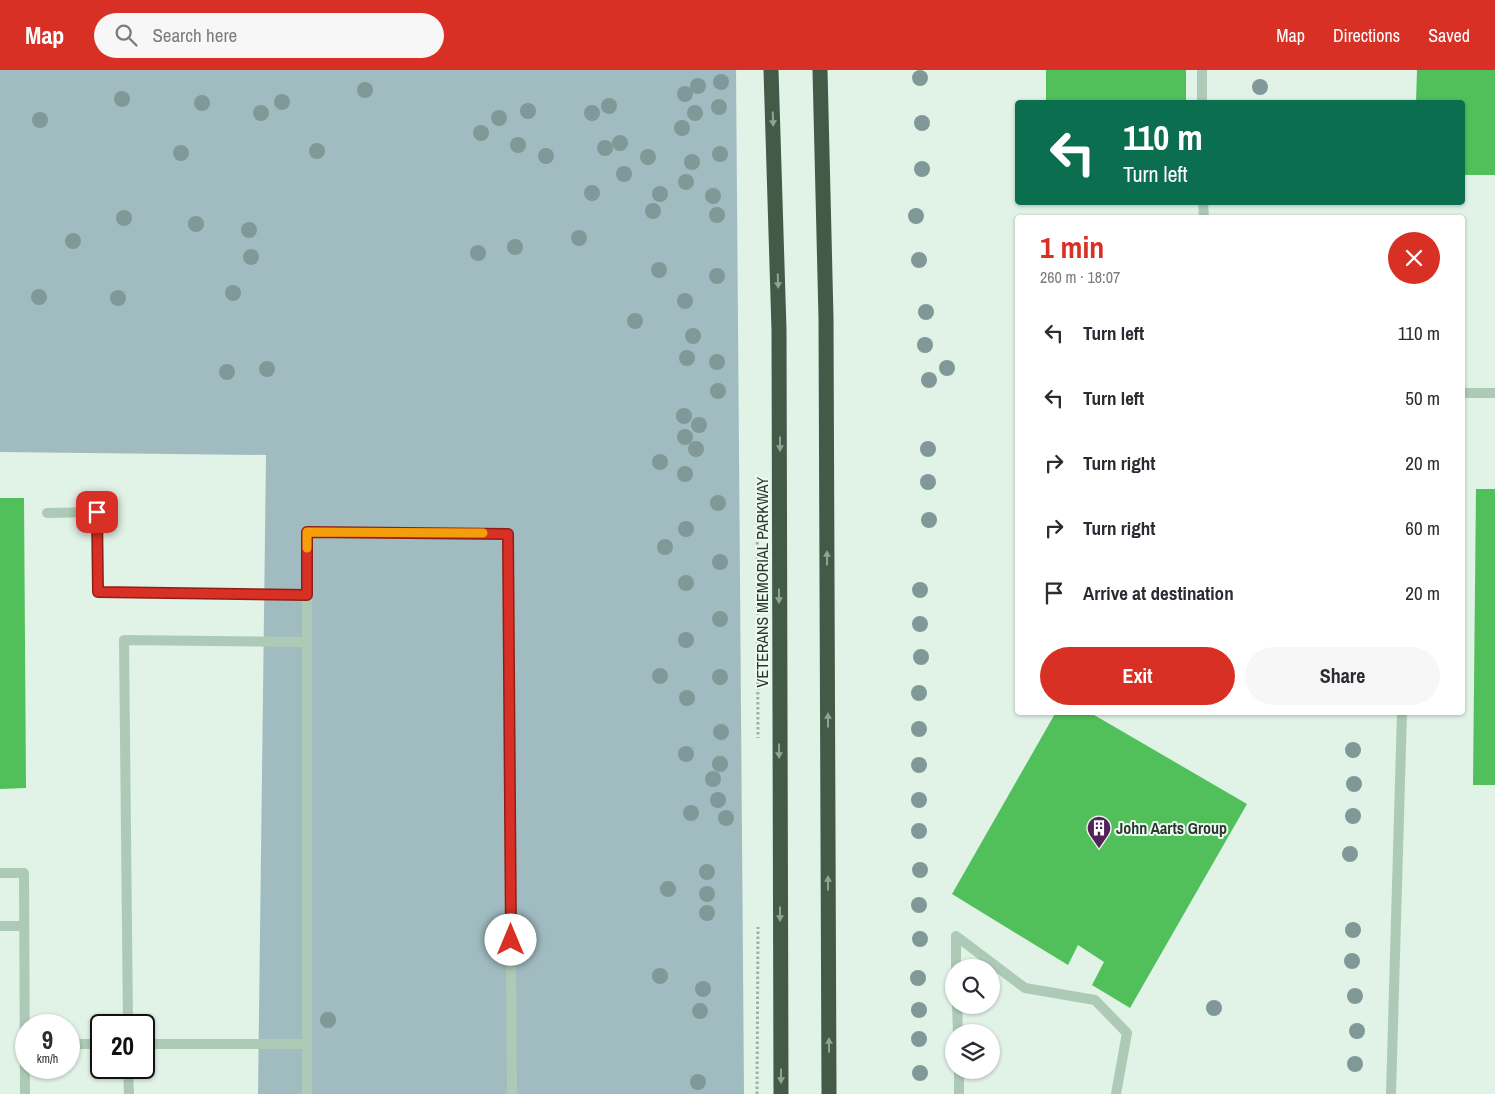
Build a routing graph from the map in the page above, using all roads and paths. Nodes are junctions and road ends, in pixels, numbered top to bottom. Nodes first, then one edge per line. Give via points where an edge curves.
1 (771, 70) edge
2 (820, 70) edge
3 (1202, 70) edge
4 (1202, 100) edge
5 (1465, 393) edge
6 (1495, 393) edge
7 (757, 495) dead end
8 (47, 513) dead end
9 (307, 595) junction
10 (307, 642) junction
11 (1402, 715) edge
12 (758, 738) dead end
13 (0, 873) edge
14 (758, 923) dead end
15 (0, 926) edge
16 (24, 926) junction
17 (956, 959) edge
18 (987, 959) edge
19 (1000, 969) edge
20 (25, 1014) edge
21 (128, 1014) edge
22 (155, 1044) edge
23 (307, 1044) junction
24 (25, 1079) edge
25 (128, 1079) edge
26 (959, 1079) edge
27 (25, 1094) edge
28 (128, 1094) edge
29 (306, 1094) edge
30 (512, 1094) edge
31 (757, 1094) edge
32 (781, 1094) edge
33 (829, 1094) edge
34 (960, 1094) edge
35 (1116, 1094) edge
36 (1391, 1094) edge

1 -> 32 highway, VETERANS MEMORIAL PARKWAY via 779,330
33 -> 2 highway via 826,328
3 - 4 lane
5 - 6 lane
7 - 12 path
8 - 9 lane via 97,512 98,592
9 - 10 lane
9 - 30 lane via 307,532 508,534
10 - 21 lane via 124,640
10 - 23 lane
11 - 36 lane
13 - 16 lane via 24,873
14 - 31 path
15 - 16 lane
16 - 20 lane
17 - 18 lane via 956,936
19 - 35 lane via 1025,988 1095,1000 1127,1033
22 - 23 lane
23 - 29 lane
24 - 27 lane
25 - 28 lane
26 - 34 lane

